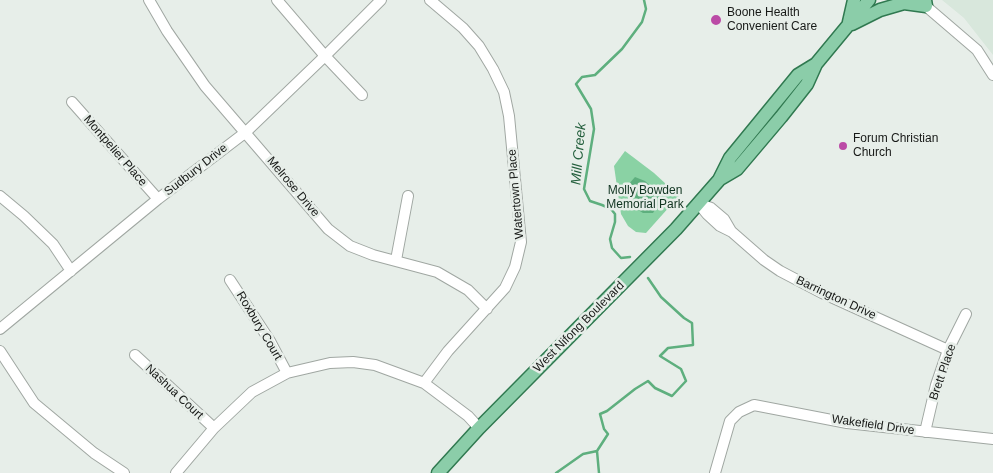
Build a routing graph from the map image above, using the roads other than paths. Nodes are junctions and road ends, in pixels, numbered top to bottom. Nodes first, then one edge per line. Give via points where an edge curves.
1 (149, 0) edge
2 (277, 0) edge
3 (381, 0) edge
4 (430, 0) edge
5 (854, 0) edge
6 (869, 0) edge
7 (923, 2) edge
8 (847, 26) junction
9 (325, 56) junction
10 (816, 64) junction
11 (993, 75) edge
12 (362, 95) dead end
13 (72, 102) dead end
14 (771, 108) junction
15 (246, 132) junction
16 (753, 150) junction
17 (719, 180) junction
18 (0, 196) edge
19 (408, 196) dead end
20 (158, 199) junction
21 (698, 203) junction
22 (396, 260) junction
23 (71, 271) junction
24 (230, 280) dead end
25 (487, 309) junction
26 (966, 314) dead end
27 (0, 329) edge
28 (948, 350) junction
29 (0, 351) edge
30 (135, 356) dead end
31 (286, 373) junction
32 (424, 383) junction
33 (214, 428) junction
34 (479, 428) junction
35 (925, 432) junction
36 (993, 439) edge
37 (124, 473) edge
38 (176, 473) edge
39 (438, 473) edge
40 (715, 473) edge

1 - 15 street, Melrose Drive via 205,86
2 - 9 street
3 - 9 street, Sudbury Drive
4 - 25 street, Watertown Place via 479,46 504,92 509,116 521,242 515,267 505,288
5 - 8 main road
6 - 8 main road, West Nifong Boulevard
7 - 8 main road via 904,2
7 - 11 street via 976,50
8 - 10 main road, West Nifong Boulevard
9 - 12 street
9 - 15 street, Sudbury Drive
10 - 14 main road, West Nifong Boulevard via 798,76
10 - 16 main road, West Nifong Boulevard via 807,84
13 - 20 street, Montpelier Place
14 - 16 main road via 767,123 752,143
14 - 17 main road, West Nifong Boulevard via 730,158
15 - 20 street, Sudbury Drive
15 - 22 street, Melrose Drive via 328,229 350,246
16 - 17 main road, West Nifong Boulevard via 737,168
17 - 21 main road, West Nifong Boulevard
18 - 23 street via 53,244
19 - 22 street
20 - 23 street, Sudbury Drive
21 - 28 street, Barrington Drive via 711,208 724,219 732,232 788,276
21 - 34 main road, West Nifong Boulevard via 657,249
22 - 25 street, Melrose Drive via 437,272 468,290
23 - 27 street, Sudbury Drive
24 - 31 street, Roxbury Court via 270,341
25 - 32 street, Watertown Place
26 - 28 street, Brett Place
28 - 35 street, Brett Place
29 - 37 street via 34,404
30 - 33 street, Nashua Court
31 - 32 street via 330,363 353,362 375,365
31 - 33 street via 252,392
32 - 34 street
33 - 38 street
34 - 39 main road, West Nifong Boulevard
35 - 36 street, Wakefield Drive
35 - 40 street, Wakefield Drive via 847,423 754,406 730,421

